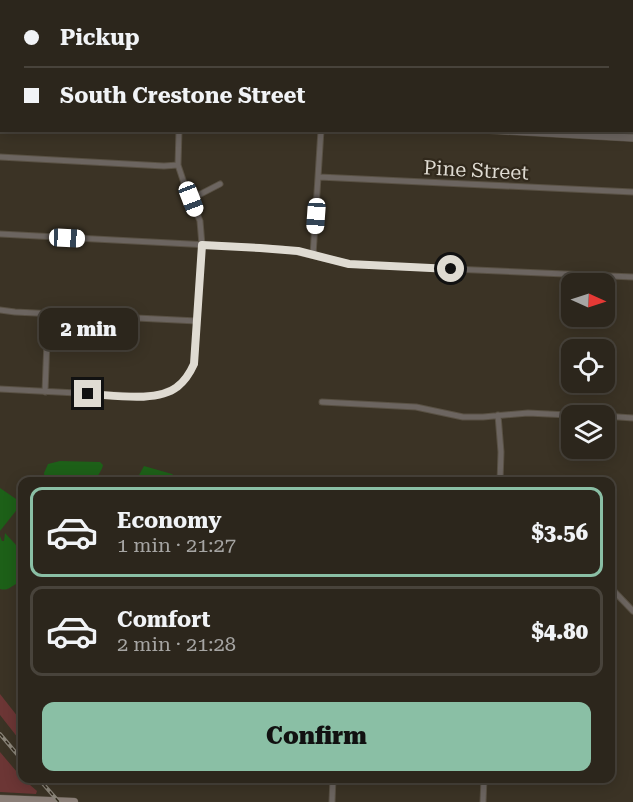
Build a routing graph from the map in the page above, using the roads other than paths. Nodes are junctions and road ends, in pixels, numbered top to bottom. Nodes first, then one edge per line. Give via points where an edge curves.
1 (179, 132) edge
2 (321, 132) edge
3 (560, 132) edge
4 (595, 133) edge
5 (633, 138) edge
6 (0, 157) edge
7 (178, 165) junction
8 (318, 177) junction
9 (220, 184) dead end
10 (633, 192) edge
11 (191, 199) junction
12 (0, 234) edge
13 (202, 245) junction
14 (314, 255) junction
15 (633, 277) edge
16 (0, 310) edge
17 (48, 314) junction
18 (197, 321) junction
19 (0, 390) edge
20 (45, 392) junction
21 (322, 402) dead end
22 (498, 415) junction
23 (561, 415) edge
24 (615, 417) edge
25 (633, 418) edge
26 (500, 477) edge
27 (615, 592) edge
28 (633, 611) edge
29 (333, 783) edge
30 (484, 783) edge
31 (0, 799) edge
32 (17, 800) junction
33 (8, 802) edge
34 (73, 802) edge
35 (332, 802) edge
36 (483, 802) edge

1 - 7 street
2 - 8 street
3 - 4 street
4 - 5 street
6 - 7 street
7 - 11 street
8 - 10 street, Pine Street
8 - 14 street
9 - 11 street
11 - 13 street via 200,221
12 - 13 street
13 - 14 street
13 - 18 street
14 - 15 street via 361,266
16 - 17 street
17 - 18 street
17 - 20 street
18 - 20 street via 194,364 178,387 158,395 134,396
19 - 20 street
21 - 22 street via 416,407 463,417
22 - 23 street
22 - 26 street
24 - 25 street
27 - 28 street
29 - 35 street
30 - 36 street
31 - 32 main road
32 - 33 main road
32 - 34 main road

